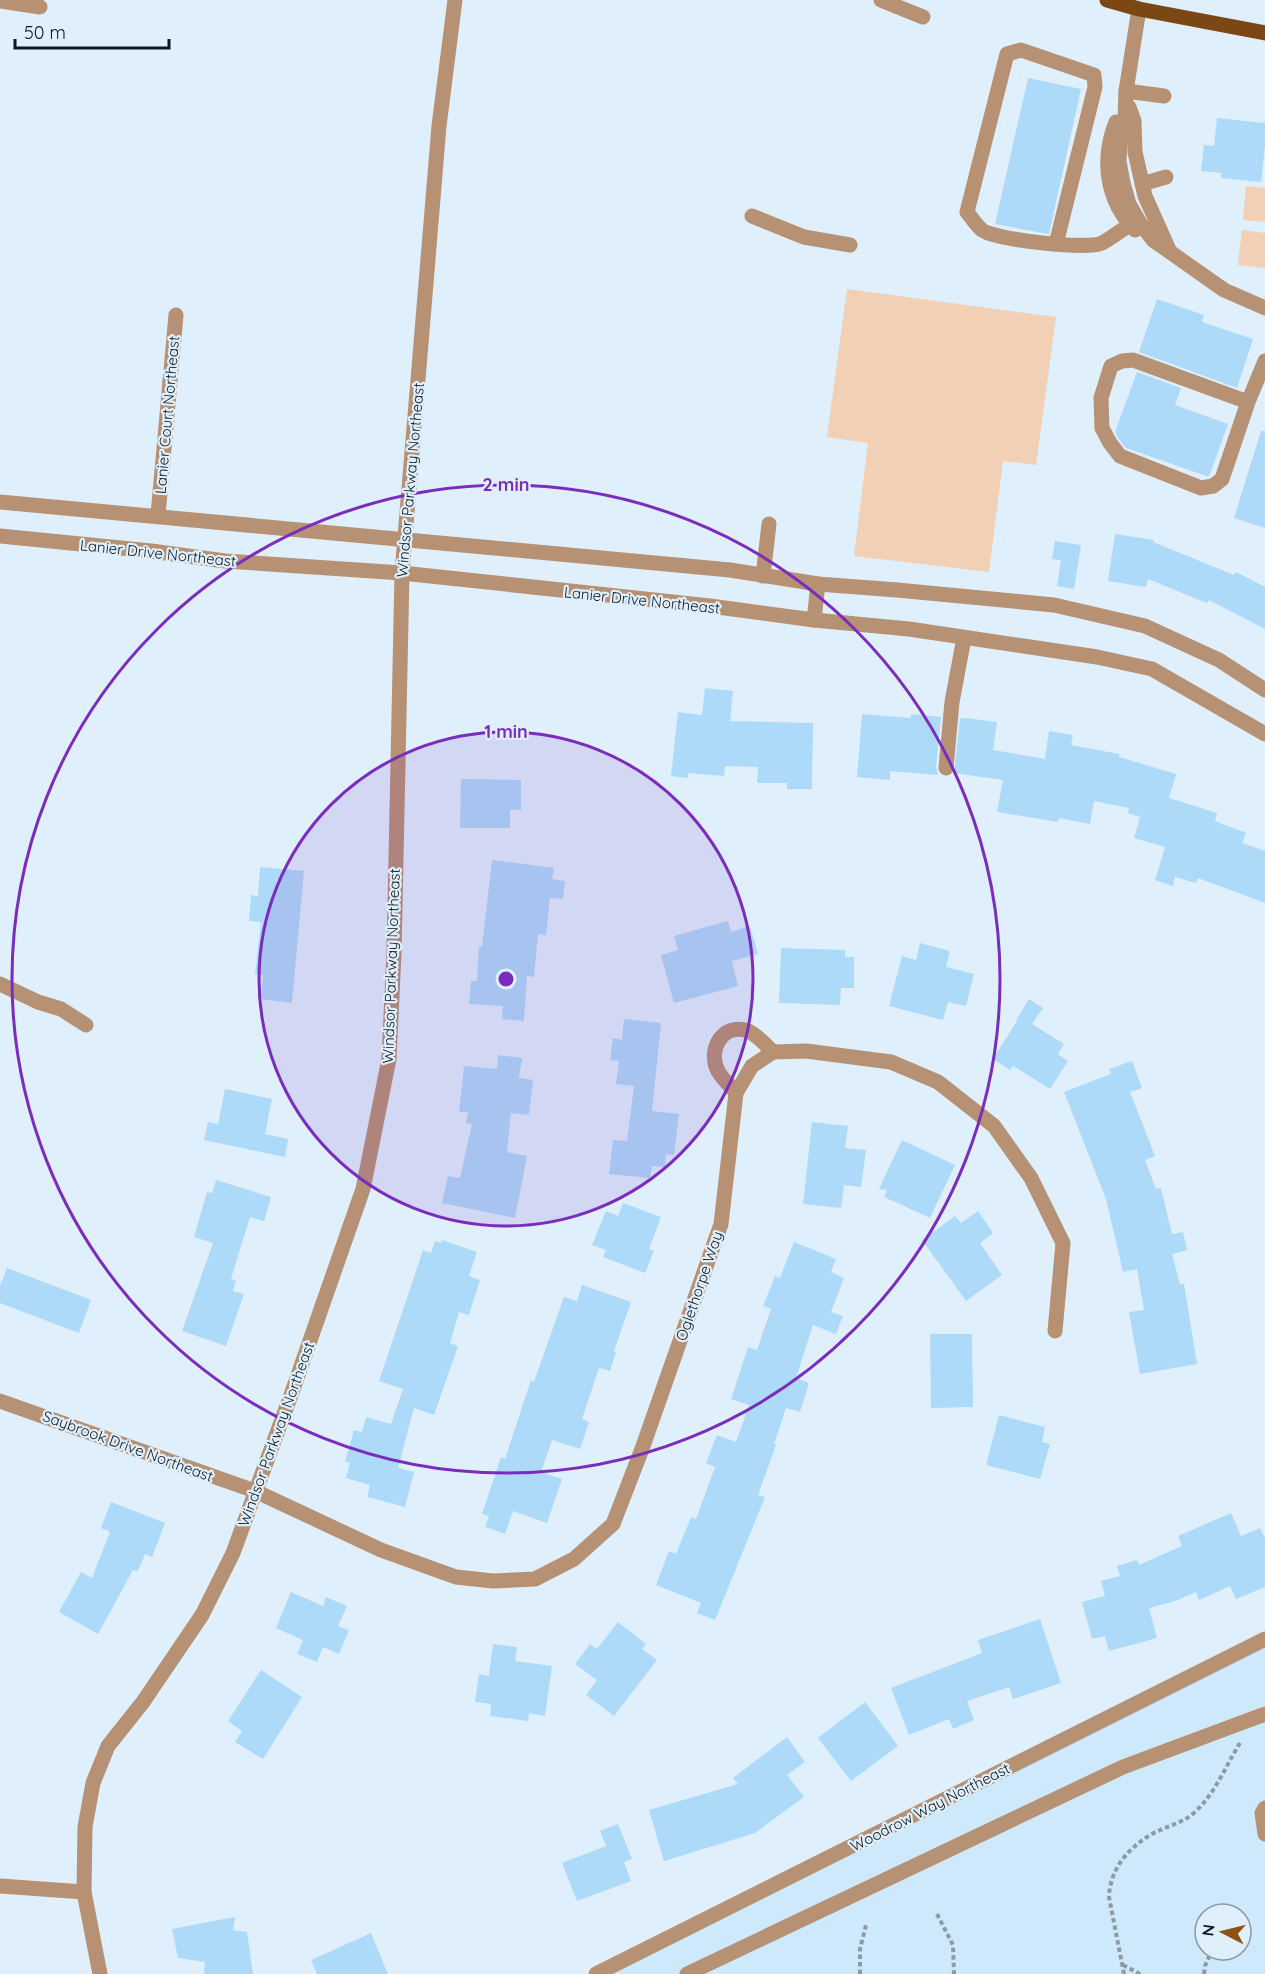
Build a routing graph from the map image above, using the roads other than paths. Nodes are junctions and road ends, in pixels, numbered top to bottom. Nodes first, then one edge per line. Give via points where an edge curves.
1 (454, 0) edge
2 (881, 0) edge
3 (1107, 0) edge
4 (0, 2) edge
5 (40, 7) dead end
6 (1139, 9) junction
7 (923, 17) dead end
8 (1265, 33) edge
9 (1126, 96) junction
10 (1164, 96) dead end
11 (1166, 177) dead end
12 (1142, 184) junction
13 (752, 216) dead end
14 (1130, 225) junction
15 (1056, 244) junction
16 (850, 245) dead end
17 (1170, 252) junction
18 (1265, 308) edge
19 (176, 315) dead end
20 (1265, 361) edge
21 (1248, 402) junction
22 (0, 502) edge
23 (158, 515) junction
24 (769, 524) dead end
25 (0, 536) edge
26 (405, 540) junction
27 (402, 573) junction
28 (763, 576) junction
29 (818, 584) junction
30 (814, 620) junction
31 (964, 638) junction
32 (1265, 690) edge
33 (1265, 734) edge
34 (946, 768) dead end
35 (0, 984) edge
36 (86, 1025) dead end
37 (773, 1052) junction
38 (736, 1093) junction
39 (1055, 1331) dead end
40 (0, 1401) edge
41 (255, 1491) junction
42 (1265, 1639) edge
43 (1265, 1714) edge
44 (1265, 1808) edge
45 (1265, 1834) edge
46 (0, 1886) edge
47 (84, 1892) junction
48 (100, 1974) edge
49 (596, 1974) edge
50 (687, 1974) edge

1 - 26 street, Windsor Parkway Northeast via 439,126
2 - 7 street
3 - 6 main road
4 - 5 street
6 - 8 main road
6 - 9 street
9 - 10 street
9 - 12 street via 1134,121
9 - 14 street via 1110,141 1107,171 1116,204
9 - 17 street via 1119,161 1123,183 1140,223 1153,240
11 - 12 street
12 - 17 street
13 - 16 street via 804,237
14 - 15 street via 1101,244
14 - 17 street
15 - 15 street via 1095,87 1094,75 1021,50 1007,54 967,212 983,231 1027,242
17 - 18 street via 1224,290
19 - 23 street, Lanier Court Northeast
20 - 21 street
21 - 21 street via 1222,479 1213,486 1201,488 1120,456 1102,428 1101,398 1111,366 1122,361 1133,360
22 - 23 street
23 - 26 street
24 - 28 street
25 - 27 street, Lanier Drive Northeast via 225,561
26 - 27 street, Windsor Parkway Northeast
26 - 28 street
27 - 30 street, Lanier Drive Northeast
27 - 41 street, Windsor Parkway Northeast via 389,1059 363,1189
28 - 29 street
29 - 30 street
29 - 32 street via 1054,605 1145,626 1219,660
30 - 31 street, Lanier Drive Northeast
31 - 33 street, Lanier Drive Northeast via 1152,669
31 - 34 street via 952,702
35 - 36 street via 61,1009
37 - 38 street, Oglethorpe Way via 752,1066
37 - 38 street via 749,1031 735,1029 723,1035 715,1046 714,1057 718,1072
37 - 39 street via 806,1051 891,1062 938,1082 994,1126 1032,1178 1063,1243
38 - 41 street, Oglethorpe Way via 721,1224 613,1524 574,1559 535,1579 493,1581 456,1577 381,1550
40 - 41 street, Saybrook Drive Northeast
41 - 47 street, Windsor Parkway Northeast via 233,1553 202,1615 108,1746 93,1784 85,1827
42 - 49 street, Woodrow Way Northeast
43 - 50 street via 1123,1767
44 - 45 street
46 - 47 street
47 - 48 street, Windsor Parkway Northeast

